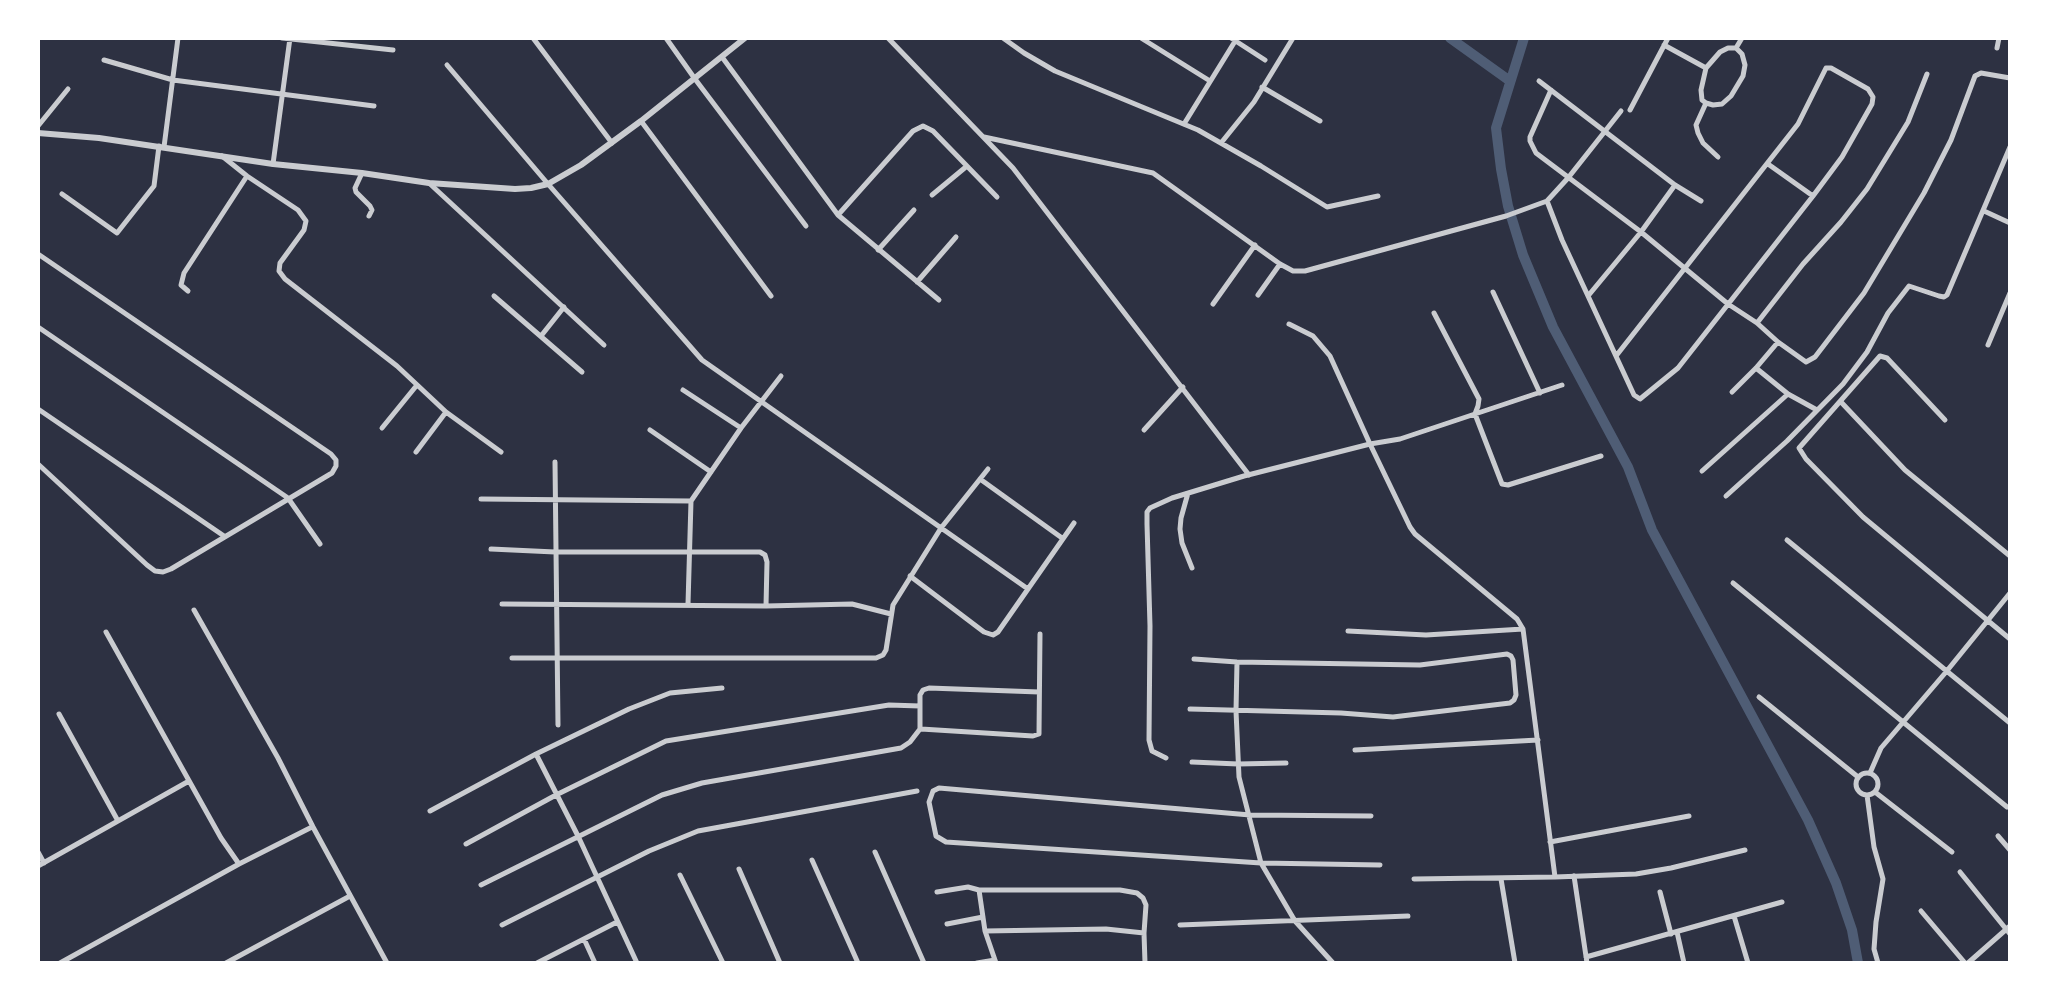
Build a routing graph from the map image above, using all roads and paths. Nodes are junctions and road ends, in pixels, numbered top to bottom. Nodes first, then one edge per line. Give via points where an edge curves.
1 (178, 38) edge
2 (282, 38) edge
3 (290, 38) edge
4 (533, 38) edge
5 (666, 38) edge
6 (745, 38) edge
7 (888, 38) edge
8 (1003, 38) edge
9 (1141, 38) edge
10 (1293, 38) edge
11 (1742, 38) edge
12 (1999, 38) edge
13 (1234, 39) edge
14 (1666, 41) edge
15 (1736, 48) junction
16 (1997, 48) dead end
17 (393, 50) dead end
18 (722, 57) junction
19 (104, 60) dead end
20 (1265, 60) dead end
21 (447, 65) dead end
22 (1706, 68) junction
23 (1927, 74) dead end
24 (2010, 78) edge
25 (695, 79) junction
26 (173, 80) junction
27 (1210, 81) junction
28 (1539, 81) dead end
29 (1262, 87) junction
30 (68, 89) dead end
31 (1551, 90) junction
32 (282, 95) junction
33 (1706, 103) junction
34 (374, 106) dead end
35 (1630, 110) dead end
36 (1621, 111) dead end
37 (641, 121) junction
38 (1320, 121) dead end
39 (1184, 124) junction
40 (38, 126) edge
41 (1605, 131) junction
42 (38, 133) edge
43 (984, 137) junction
44 (612, 143) junction
45 (1221, 143) junction
46 (161, 146) junction
47 (2010, 147) edge
48 (221, 156) junction
49 (1718, 157) dead end
50 (273, 164) junction
51 (1768, 164) junction
52 (967, 166) junction
53 (362, 173) junction
54 (247, 176) junction
55 (1568, 178) junction
56 (429, 183) junction
57 (548, 184) junction
58 (1675, 185) junction
59 (62, 194) dead end
60 (932, 195) dead end
61 (1378, 196) dead end
62 (1813, 196) junction
63 (997, 197) dead end
64 (1547, 201) junction
65 (1701, 201) dead end
66 (914, 210) dead end
67 (1984, 211) junction
68 (838, 215) junction
69 (369, 216) dead end
70 (2010, 223) edge
71 (806, 226) dead end
72 (1641, 232) junction
73 (956, 237) dead end
74 (1255, 245) junction
75 (878, 250) junction
76 (38, 254) edge
77 (1280, 264) junction
78 (1684, 270) junction
79 (917, 282) junction
80 (188, 291) dead end
81 (1493, 292) dead end
82 (2010, 293) edge
83 (1258, 295) dead end
84 (494, 296) dead end
85 (771, 296) dead end
86 (1588, 296) junction
87 (939, 300) dead end
88 (1213, 304) dead end
89 (1728, 304) junction
90 (564, 307) junction
91 (1434, 313) dead end
92 (1757, 323) junction
93 (1289, 324) dead end
94 (38, 327) edge
95 (541, 336) junction
96 (1778, 342) junction
97 (604, 345) dead end
98 (1988, 345) dead end
99 (1616, 356) junction
100 (1756, 368) junction
101 (582, 372) dead end
102 (781, 376) dead end
103 (417, 385) junction
104 (1562, 385) dead end
105 (1183, 387) junction
106 (683, 390) dead end
107 (1732, 392) dead end
108 (1540, 393) junction
109 (1788, 394) junction
110 (762, 401) junction
111 (1841, 402) junction
112 (38, 409) edge
113 (1817, 410) junction
114 (446, 412) junction
115 (1475, 414) junction
116 (1945, 420) dead end
117 (382, 428) dead end
118 (741, 428) junction
119 (650, 430) dead end
120 (1144, 430) dead end
121 (1370, 444) junction
122 (416, 452) dead end
123 (501, 452) dead end
124 (1601, 456) dead end
125 (555, 462) dead end
126 (38, 464) edge
127 (988, 469) dead end
128 (1702, 471) dead end
129 (711, 472) junction
130 (1249, 476) junction
131 (980, 479) junction
132 (1188, 493) junction
133 (1726, 496) dead end
134 (288, 498) junction
135 (481, 499) dead end
136 (555, 499) junction
137 (691, 501) junction
138 (1074, 523) dead end
139 (941, 528) junction
140 (224, 536) junction
141 (1062, 538) junction
142 (1787, 540) dead end
143 (320, 544) dead end
144 (491, 549) dead end
145 (689, 550) junction
146 (555, 552) junction
147 (2010, 556) edge
148 (1192, 568) dead end
149 (910, 576) junction
150 (1733, 583) dead end
151 (1028, 589) junction
152 (2010, 593) edge
153 (502, 604) dead end
154 (556, 604) junction
155 (688, 604) junction
156 (766, 606) junction
157 (194, 610) dead end
158 (891, 614) junction
159 (1988, 621) junction
160 (1523, 629) junction
161 (1348, 631) dead end
162 (106, 632) dead end
163 (1040, 634) dead end
164 (2010, 639) edge
165 (512, 658) dead end
166 (557, 658) junction
167 (1194, 659) dead end
168 (1237, 662) junction
169 (1946, 672) junction
170 (722, 688) dead end
171 (1039, 692) junction
172 (1759, 697) dead end
173 (920, 706) junction
174 (1190, 709) dead end
175 (1236, 711) junction
176 (59, 714) dead end
177 (1903, 722) junction
178 (2010, 723) edge
179 (558, 725) dead end
180 (920, 729) junction
181 (1538, 740) junction
182 (1355, 750) dead end
183 (536, 754) junction
184 (1166, 758) dead end
185 (1192, 762) dead end
186 (1286, 763) dead end
187 (1238, 764) junction
188 (1870, 773) junction
189 (1858, 777) junction
190 (189, 781) junction
191 (917, 791) dead end
192 (1875, 792) junction
193 (556, 795) junction
194 (1867, 795) junction
195 (2007, 807) dead end
196 (430, 811) dead end
197 (1250, 815) junction
198 (1371, 816) dead end
199 (1689, 816) dead end
200 (118, 821) junction
201 (313, 827) junction
202 (578, 836) junction
203 (1998, 836) dead end
204 (1550, 842) junction
205 (466, 844) dead end
206 (1745, 850) dead end
207 (2010, 850) edge
208 (38, 852) edge
209 (875, 852) dead end
210 (1952, 852) dead end
211 (812, 860) dead end
212 (239, 864) junction
213 (41, 865) edge
214 (1380, 865) dead end
215 (1263, 866) junction
216 (739, 869) dead end
217 (1960, 872) dead end
218 (680, 875) dead end
219 (1574, 876) junction
220 (1555, 877) junction
221 (597, 878) junction
222 (1414, 879) dead end
223 (1501, 879) junction
224 (481, 885) dead end
225 (979, 890) junction
226 (937, 892) dead end
227 (1660, 892) dead end
228 (350, 896) junction
229 (1782, 902) dead end
230 (1921, 911) dead end
231 (1408, 916) dead end
232 (1734, 916) junction
233 (983, 917) junction
234 (1295, 921) junction
235 (617, 922) junction
236 (947, 924) dead end
237 (502, 925) dead end
238 (1180, 925) dead end
239 (2009, 930) edge
240 (985, 931) junction
241 (1144, 933) junction
242 (1674, 933) junction
243 (584, 939) junction
244 (1587, 960) edge
245 (995, 961) edge
246 (60, 963) edge
247 (226, 963) edge
248 (387, 963) edge
249 (537, 963) edge
250 (595, 963) edge
251 (637, 963) edge
252 (723, 963) edge
253 (780, 963) edge
254 (858, 963) edge
255 (924, 963) edge
256 (977, 963) edge
257 (1145, 963) edge
258 (1333, 963) edge
259 (1515, 963) edge
260 (1684, 963) edge
261 (1748, 963) edge
262 (1878, 963) edge
263 (1967, 963) edge

1 - 26 street
2 - 3 street
3 - 17 street
3 - 32 street
4 - 44 street
5 - 25 street
6 - 18 street
7 - 43 street
8 - 39 street via 1055,71
9 - 27 street
10 - 29 street
11 - 15 street
12 - 16 street
13 - 20 street
13 - 27 street
14 - 22 street
14 - 35 street
15 - 22 street via 1720,52
15 - 33 street via 1745,65 1738,86 1722,104
18 - 25 street
18 - 68 street
19 - 26 street
21 - 57 street
22 - 33 street via 1701,90
23 - 92 street via 1908,122 1867,189
24 - 96 street via 1975,76 1924,193 1864,293 1812,360 1803,361
25 - 37 street
25 - 71 street
26 - 32 street
26 - 46 street
27 - 39 street
28 - 31 street
29 - 38 street
29 - 45 street
30 - 40 street
31 - 41 street
31 - 55 street via 1530,141 1536,153
32 - 34 street
32 - 50 street
33 - 49 street via 1696,125 1703,143
36 - 41 street
37 - 44 street
37 - 85 street
39 - 45 street
41 - 55 street
41 - 58 street
42 - 46 street
43 - 74 street via 1153,173
43 - 105 street
44 - 57 street
45 - 61 street via 1327,207
46 - 48 street
46 - 59 street via 154,186 117,233
47 - 67 street
48 - 50 street
48 - 54 street
50 - 53 street
51 - 62 street
51 - 62 street via 1798,124 1826,68 1868,89 1872,104
51 - 78 street
52 - 60 street
52 - 63 street
52 - 68 street via 933,131 918,127
53 - 56 street
53 - 69 street via 355,188 372,210
54 - 80 street via 184,273 181,285
54 - 103 street via 306,221 280,263 285,279
55 - 64 street
55 - 72 street
56 - 57 street via 515,189
56 - 90 street
57 - 110 street via 702,360
58 - 65 street
58 - 72 street
62 - 89 street
64 - 77 street via 1305,271
64 - 86 street
66 - 75 street
67 - 70 street
67 - 113 street via 1947,295 1909,286 1867,352
68 - 75 street
72 - 78 street
72 - 86 street
73 - 79 street
74 - 77 street
74 - 88 street
75 - 79 street
76 - 134 street via 331,454 336,460 332,473
77 - 83 street
78 - 89 street
78 - 99 street
79 - 87 street
81 - 108 street
82 - 98 street
84 - 95 street
86 - 99 street
89 - 92 street
89 - 99 street via 1678,368 1643,398 1634,395
90 - 95 street
90 - 97 street
91 - 115 street via 1479,399
92 - 96 street
93 - 121 street via 1313,336 1330,356
94 - 134 street
95 - 101 street
96 - 100 street
100 - 107 street
100 - 109 street
102 - 110 street
103 - 114 street
103 - 117 street
104 - 108 street
105 - 120 street
105 - 130 street
106 - 118 street
108 - 115 street
109 - 113 street
109 - 128 street
110 - 118 street
110 - 139 street
111 - 116 street via 1883,356
111 - 147 street via 1905,470
111 - 159 street via 1801,443 1801,454 1863,517
112 - 140 street
113 - 133 street
114 - 122 street
114 - 123 street
115 - 121 street
115 - 124 street via 1504,485
118 - 129 street
119 - 129 street
121 - 130 street
121 - 160 street via 1415,534
125 - 136 street
126 - 140 street via 155,571 171,569
127 - 131 street
129 - 137 street
130 - 132 street
131 - 139 street
131 - 141 street
132 - 148 street via 1180,529
132 - 184 street via 1147,512 1149,740 1152,751
134 - 140 street
134 - 143 street
135 - 136 street
136 - 137 street
136 - 146 street
137 - 145 street
138 - 141 street
139 - 149 street
139 - 151 street
141 - 151 street
142 - 169 street
144 - 146 street
145 - 146 street
145 - 155 street
145 - 156 street via 765,555
146 - 154 street
149 - 151 street via 993,635
149 - 158 street
150 - 177 street
152 - 159 street
153 - 154 street
154 - 155 street
154 - 166 street
155 - 156 street
156 - 158 street via 852,604
157 - 201 street
158 - 166 street via 886,650 876,658
159 - 164 street
159 - 169 street
160 - 161 street via 1426,635
160 - 181 street
162 - 190 street
163 - 171 street
165 - 166 street
166 - 179 street
167 - 168 street
168 - 175 street
168 - 175 street via 1420,665 1507,654 1513,660 1516,695 1510,703 1393,717
169 - 177 street
169 - 178 street
170 - 183 street via 670,693
171 - 173 street via 929,688 920,695
171 - 180 street via 1040,729 1033,736
172 - 189 street
173 - 180 street
173 - 193 street via 889,705 666,741
174 - 175 street
175 - 187 street
176 - 200 street
177 - 188 street via 1881,748
177 - 195 street
180 - 202 street via 901,748 702,783 662,795
181 - 182 street
181 - 204 street
183 - 193 street
183 - 196 street
185 - 187 street
186 - 187 street
187 - 197 street
188 - 189 street
188 - 192 street via 1879,783
189 - 194 street via 1856,787
190 - 200 street
190 - 212 street
191 - 221 street via 698,831
192 - 194 street
192 - 210 street
193 - 202 street
193 - 205 street
194 - 262 street via 1883,879 1874,949
197 - 198 street
197 - 215 street
197 - 215 street via 939,788 929,802 936,836 946,842
199 - 204 street
200 - 213 street
201 - 212 street
201 - 228 street
202 - 221 street
202 - 224 street
203 - 207 street
204 - 220 street
206 - 219 street via 1636,874
208 - 213 street
209 - 255 street
211 - 254 street
212 - 246 street
214 - 215 street
215 - 234 street
216 - 253 street
217 - 239 street
218 - 252 street
219 - 220 street
219 - 244 street
220 - 223 street
221 - 235 street
221 - 237 street
222 - 223 street
223 - 259 street
225 - 226 street
225 - 233 street
225 - 241 street via 1137,893 1146,905
227 - 242 street
228 - 247 street
228 - 248 street
229 - 232 street
230 - 263 street
231 - 234 street
232 - 242 street
232 - 261 street
233 - 236 street
233 - 240 street
234 - 238 street
234 - 258 street
235 - 243 street
235 - 251 street
239 - 263 street
240 - 241 street
240 - 245 street
241 - 257 street
242 - 244 street
242 - 260 street
243 - 249 street
243 - 250 street
245 - 256 street

